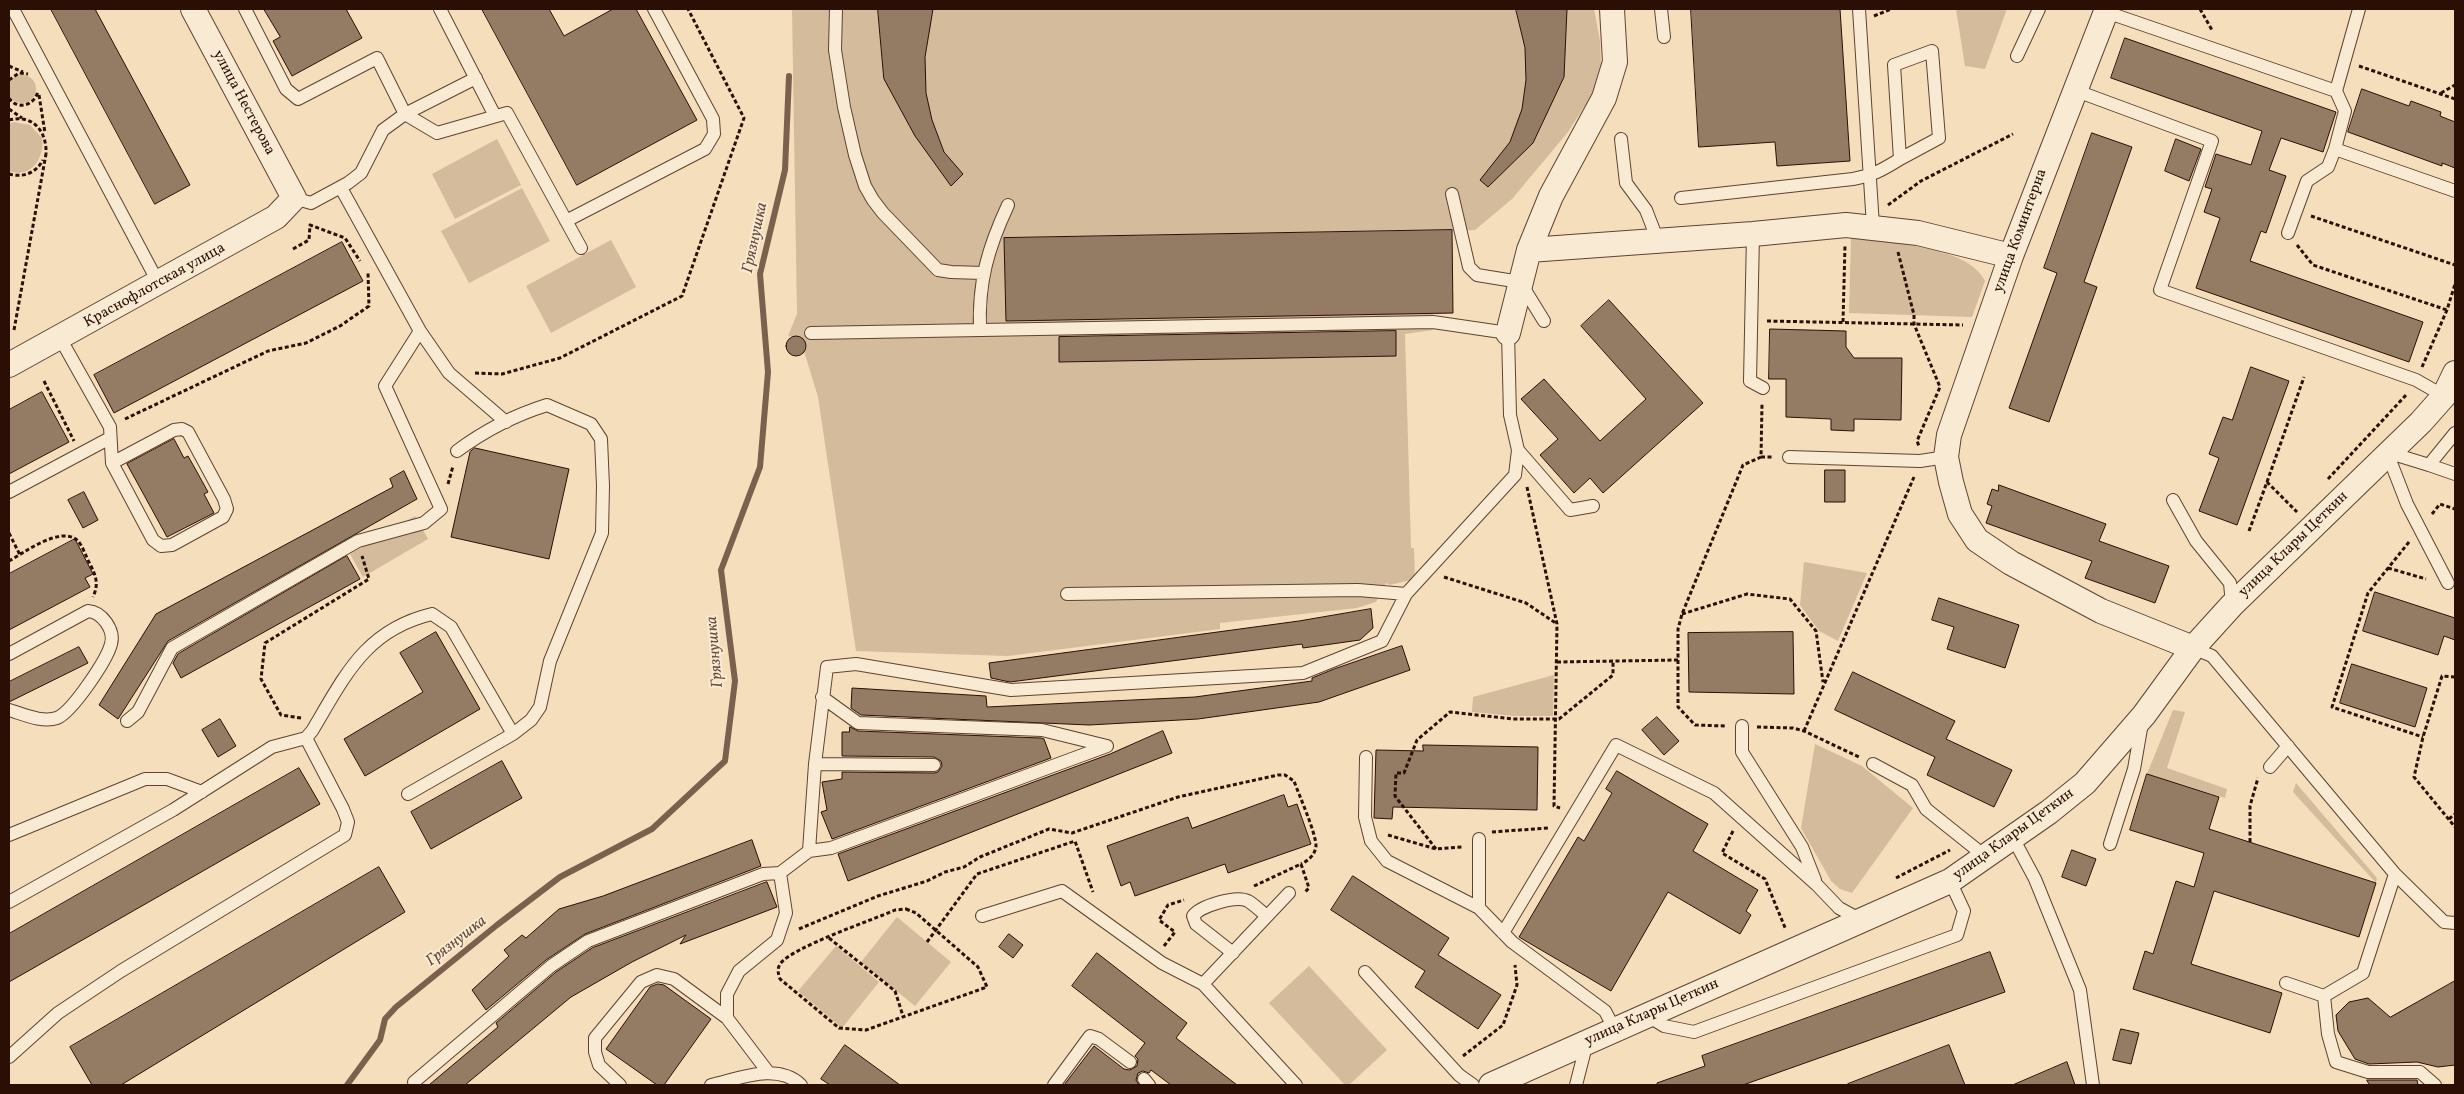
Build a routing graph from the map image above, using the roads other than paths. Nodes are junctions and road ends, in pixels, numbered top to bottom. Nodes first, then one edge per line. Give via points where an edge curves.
1 (13, 9) edge
2 (193, 9) edge
3 (245, 9) edge
4 (440, 9) edge
5 (654, 9) edge
6 (836, 9) edge
7 (1612, 9) edge
8 (1661, 9) edge
9 (1859, 9) edge
10 (2040, 9) edge
11 (2359, 9) edge
12 (2106, 10) edge
13 (1664, 38) dead end
14 (2017, 56) dead end
15 (476, 78) junction
16 (2074, 90) junction
17 (2336, 91) junction
18 (405, 114) junction
19 (495, 116) junction
20 (1621, 139) dead end
21 (2334, 149) junction
22 (1900, 159) junction
23 (1871, 176) junction
24 (341, 188) junction
25 (2455, 191) edge
26 (1452, 194) dead end
27 (294, 198) junction
28 (1681, 198) dead end
29 (1008, 205) dead end
30 (566, 221) junction
31 (1873, 221) junction
32 (2288, 233) road end
33 (1753, 234) junction
34 (1658, 241) junction
35 (580, 248) dead end
36 (1529, 250) junction
37 (2011, 256) junction
38 (983, 273) junction
39 (1520, 282) junction
40 (159, 284) junction
41 (1544, 321) dead end
42 (980, 330) junction
43 (420, 331) junction
44 (811, 333) dead end
45 (1508, 333) junction
46 (60, 338) junction
47 (9, 365) edge
48 (2455, 373) edge
49 (1763, 388) road end
50 (2444, 396) junction
51 (506, 422) junction
52 (110, 432) junction
53 (2455, 433) edge
54 (1518, 450) junction
55 (457, 451) road end
56 (2389, 454) junction
57 (1789, 457) dead end
58 (1946, 457) junction
59 (112, 463) junction
60 (2429, 465) junction
61 (2455, 474) edge
62 (9, 492) edge
63 (2173, 500) dead end
64 (1593, 506) dead end
65 (2448, 583) road end
66 (1067, 594) dead end
67 (1406, 594) junction
68 (2232, 605) junction
69 (2193, 648) junction
70 (9, 654) edge
71 (822, 697) junction
72 (9, 710) edge
73 (2144, 716) junction
74 (128, 721) dead end
75 (1742, 726) road end
76 (309, 734) junction
77 (512, 734) junction
78 (2288, 746) junction
79 (1366, 757) dead end
80 (815, 764) junction
81 (1873, 764) road end
82 (934, 765) dead end
83 (2265, 769) road end
84 (202, 792) junction
85 (408, 794) dead end
86 (9, 835) edge
87 (2013, 838) junction
88 (1479, 839) dead end
89 (2110, 844) dead end
90 (809, 851) junction
91 (1986, 857) junction
92 (780, 873) junction
93 (2395, 874) junction
94 (1950, 881) junction
95 (1817, 885) junction
96 (1289, 893) dead end
97 (9, 902) edge
98 (1479, 908) junction
99 (982, 916) dead end
100 (1267, 916) junction
101 (1861, 920) junction
102 (2455, 923) edge
103 (1508, 938) junction
104 (1233, 952) junction
105 (1365, 972) dead end
106 (2286, 983) dead end
107 (1203, 984) junction
108 (2324, 996) junction
109 (1648, 1016) junction
110 (727, 1018) junction
111 (1615, 1030) junction
112 (1587, 1042) junction
113 (9, 1057) edge
114 (1130, 1062) dead end
115 (768, 1072) junction
116 (414, 1082) dead end
117 (620, 1085) edge
118 (711, 1085) edge
119 (801, 1085) edge
120 (1054, 1085) edge
121 (1296, 1085) edge
122 (1473, 1085) edge
123 (1490, 1085) edge
124 (1576, 1085) edge
125 (2093, 1085) edge
126 (2435, 1085) edge

1 - 40 lane
2 - 27 street, улица Нестерова
3 - 18 lane via 286,89 298,99 377,58
4 - 15 lane
5 - 30 lane via 713,119 714,134 704,149
6 - 38 lane via 835,50 844,107 865,186 873,200 938,270
7 - 36 street via 1615,62 1604,98 1551,196
8 - 13 lane
9 - 23 lane
10 - 14 lane
11 - 17 lane
12 - 16 street, улица Коминтерна
12 - 17 lane
15 - 18 lane
15 - 19 lane
16 - 37 street, улица Коминтерна
16 - 50 lane via 2212,141 2160,290 2416,380
17 - 21 lane via 2345,112
18 - 19 lane via 437,133
18 - 24 lane via 383,130 361,173
19 - 30 lane via 507,113
20 - 34 lane via 1626,183 1646,210
21 - 25 lane
21 - 32 lane via 2328,167 2307,181
22 - 22 lane via 1894,65 1932,51 1939,138
22 - 23 lane
23 - 28 lane
23 - 31 lane
24 - 27 lane via 311,203
24 - 43 lane
26 - 39 lane via 1469,267 1477,275
27 - 40 street, Краснофлотская улица via 276,218
29 - 38 lane via 992,240
30 - 35 lane
31 - 33 street
31 - 37 street
33 - 34 street
33 - 49 lane via 1750,381
34 - 36 street
36 - 39 street
37 - 58 street, улица Коминтерна via 1949,436
38 - 42 lane
39 - 41 lane
39 - 45 street
40 - 46 street, Краснофлотская улица
42 - 44 lane
42 - 45 lane via 1433,322
43 - 51 lane via 450,373
43 - 74 lane via 385,386 441,509 424,523 358,541 172,648 138,712
45 - 54 lane via 1510,415
46 - 47 street, Краснофлотская улица
46 - 52 lane
48 - 50 street, улица Клары Цеткин
50 - 56 street, улица Клары Цеткин
51 - 55 lane
51 - 77 lane via 547,405 591,424 601,439 603,486 602,533 550,661 540,707 531,720
52 - 59 lane
52 - 62 lane
53 - 60 lane
54 - 64 lane via 1570,510
54 - 67 lane via 1514,476
56 - 60 lane
56 - 65 lane via 2407,504
56 - 68 street, улица Клары Цеткин
57 - 58 lane via 1920,461
58 - 69 street via 1960,514 1978,540 2011,563 2100,612
59 - 59 lane via 153,540 161,546 172,545 223,517 227,509 188,432 182,429 174,430
60 - 61 lane
63 - 68 lane via 2196,541 2230,583
66 - 67 lane via 1358,590
67 - 71 lane via 1382,641 1303,673 1011,690 856,664 827,667
68 - 69 street, улица Клары Цеткин
69 - 73 street, улица Клары Цеткин
69 - 78 lane via 2212,656
70 - 72 lane via 88,611 95,611 101,616 112,634 111,645 81,696 58,718 44,720
71 - 80 lane
71 - 90 lane via 858,723 1042,730 1107,746 831,848
73 - 87 street, улица Клары Цеткин via 2085,783
73 - 89 lane via 2134,769
75 - 95 lane via 1742,752 1802,848
76 - 77 lane via 366,648 413,619 432,614 451,627
76 - 84 lane via 272,747
76 - 113 lane via 344,809 348,822 345,835 121,971 58,1013
77 - 85 lane
78 - 83 lane
78 - 93 lane
79 - 98 lane via 1365,817 1371,841 1387,861
80 - 82 lane
80 - 90 lane
81 - 91 lane via 1912,785 1926,809
84 - 86 lane via 167,779 145,779
84 - 97 lane
87 - 91 street, улица Клары Цеткин
87 - 125 lane via 2035,878 2080,990
88 - 98 lane
90 - 92 lane
91 - 94 street, улица Клары Цеткин
92 - 110 lane via 786,913 777,940 738,971 726,994
92 - 116 lane via 763,874 588,940 551,966
93 - 102 lane via 2444,922
93 - 108 lane via 2363,973
94 - 101 street, улица Клары Цеткин
94 - 109 lane via 1964,911 1956,935 1694,1032 1664,1026
95 - 101 lane via 1839,908
95 - 103 lane via 1714,793 1616,745
96 - 100 lane
98 - 103 lane
99 - 107 lane via 1062,891 1162,963
100 - 104 lane
100 - 104 lane via 1248,901 1234,899 1197,910 1193,916 1196,924
101 - 109 street, улица Клары Цеткин
103 - 111 lane via 1605,1011
104 - 107 lane
105 - 122 lane via 1459,1075
106 - 108 lane
107 - 121 lane
108 - 126 lane via 2328,1034 2336,1062 2368,1072 2420,1072
109 - 111 street, улица Клары Цеткин
110 - 115 lane
110 - 117 lane via 674,979 657,975 641,982 596,1038 595,1052 599,1065
111 - 112 street, улица Клары Цеткин
112 - 123 street, улица Клары Цеткин
112 - 124 lane
114 - 120 lane via 1090,1036
115 - 118 lane
115 - 119 lane

